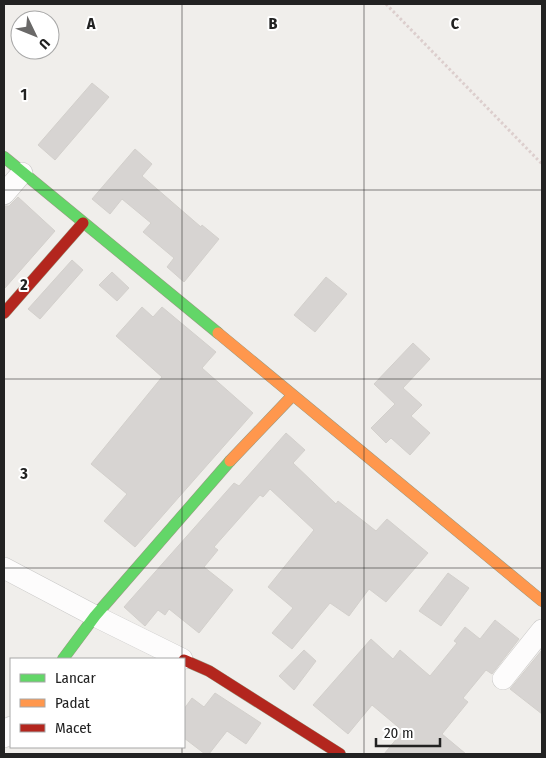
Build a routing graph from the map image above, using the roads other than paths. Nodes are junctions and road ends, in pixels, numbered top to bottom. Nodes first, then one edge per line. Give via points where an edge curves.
1 (4, 158) edge
2 (22, 173) junction
3 (4, 194) edge
4 (83, 223) junction
5 (4, 313) edge
6 (293, 395) junction
7 (4, 568) edge
8 (542, 601) edge
9 (95, 616) junction
10 (542, 630) edge
11 (64, 658) edge
12 (179, 658) edge
13 (185, 661) edge
14 (503, 679) dead end
15 (340, 754) edge

1 - 2 main road
2 - 3 street
2 - 4 main road
4 - 5 main road
4 - 6 main road
6 - 8 main road
6 - 9 main road via 250,439
7 - 9 street
9 - 11 main road
9 - 12 street
10 - 14 street
13 - 15 main road via 209,671

